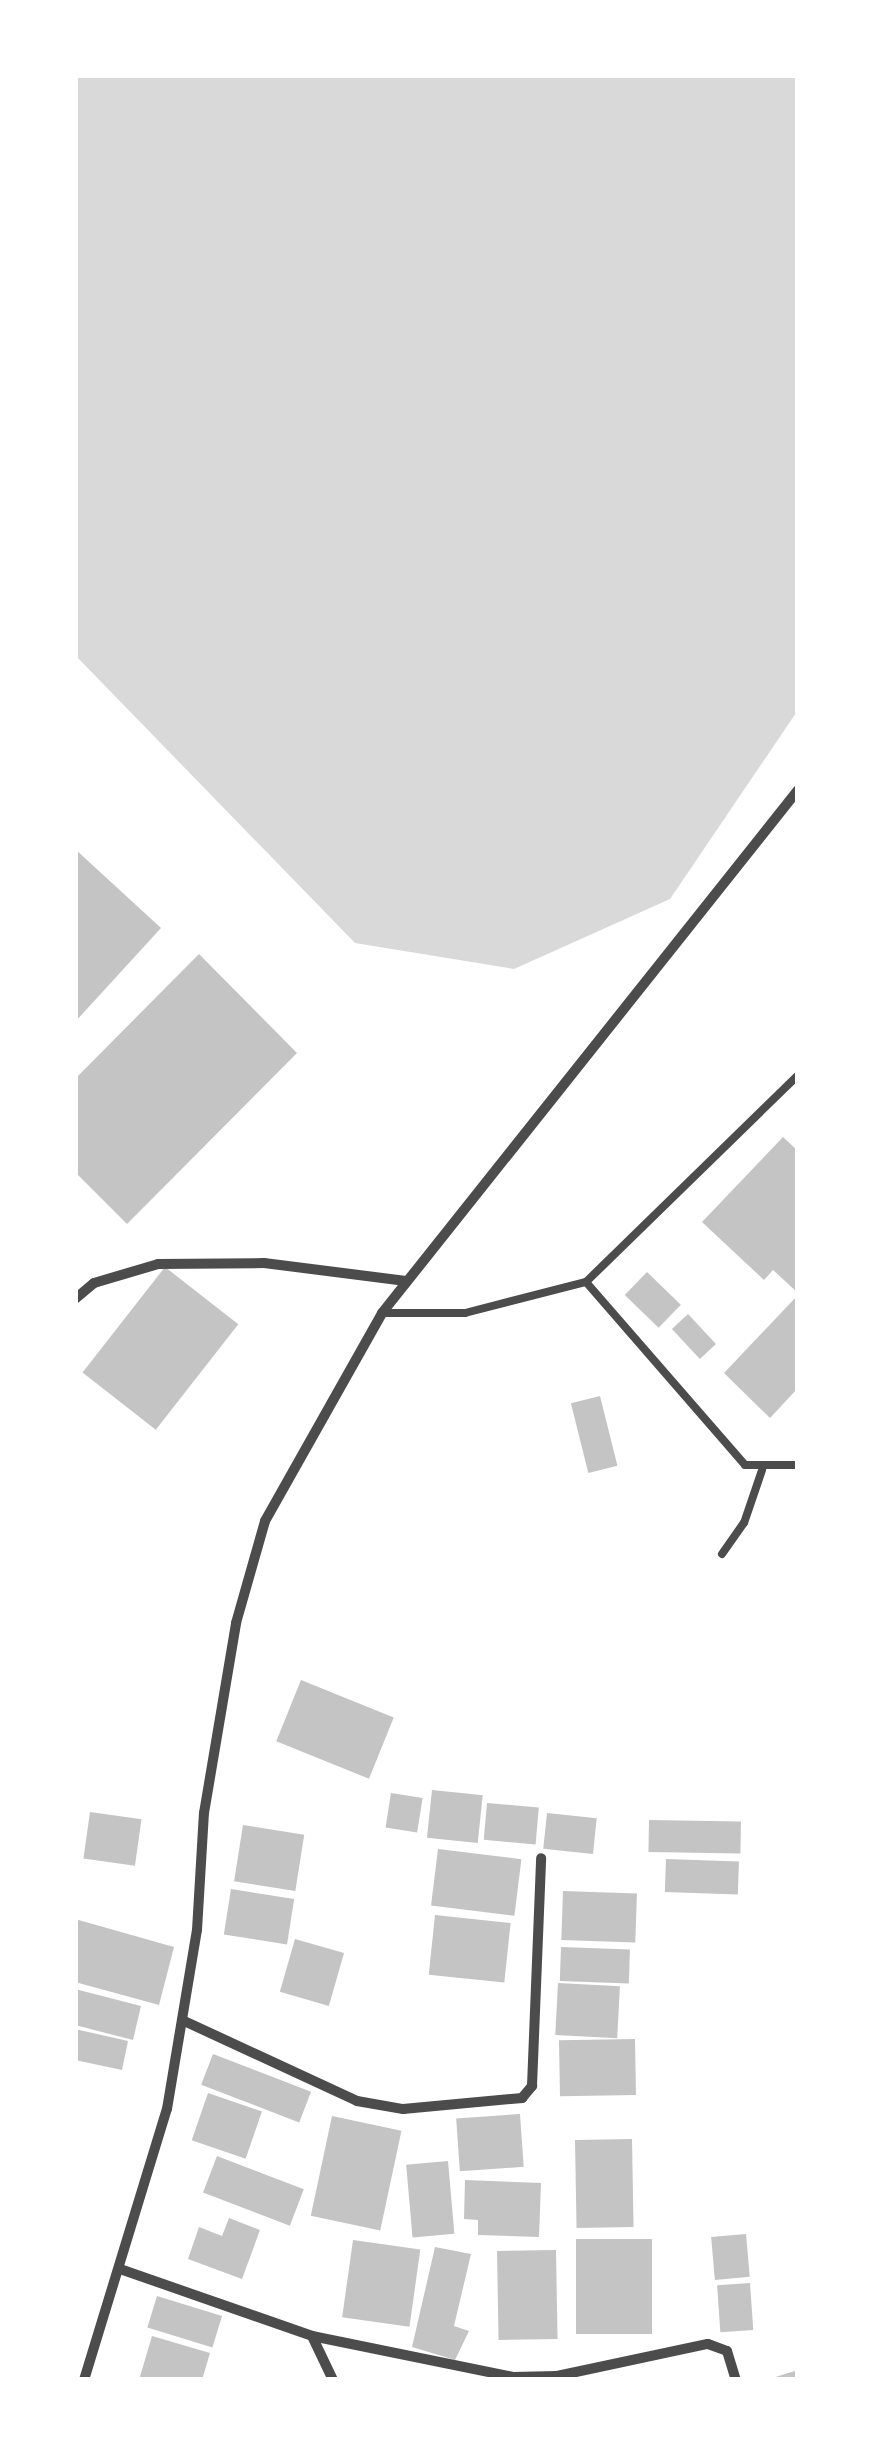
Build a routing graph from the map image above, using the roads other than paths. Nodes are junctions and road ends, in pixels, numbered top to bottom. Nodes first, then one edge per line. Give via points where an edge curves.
1 (798, 790) edge
2 (798, 1076) edge
3 (406, 1281) junction
4 (586, 1282) junction
5 (75, 1299) edge
6 (382, 1313) junction
7 (798, 1465) edge
8 (762, 1470) junction
9 (722, 1554) dead end
10 (541, 1858) dead end
11 (182, 2020) junction
12 (120, 2270) junction
13 (312, 2336) junction
14 (84, 2380) edge
15 (333, 2380) edge
16 (736, 2380) edge

1 - 3 street
2 - 4 lane
3 - 5 street via 264,1263 158,1264 94,1283
3 - 6 street
4 - 6 lane via 465,1312
4 - 8 lane via 746,1465
6 - 11 street via 265,1521 236,1623 204,1814
7 - 8 lane
8 - 9 lane via 744,1524
10 - 11 street via 532,2086 522,2098 403,2109 357,2101
11 - 12 street via 167,2109
12 - 13 street
12 - 14 street
13 - 15 street
13 - 16 street via 514,2377 557,2376 708,2344 727,2350

